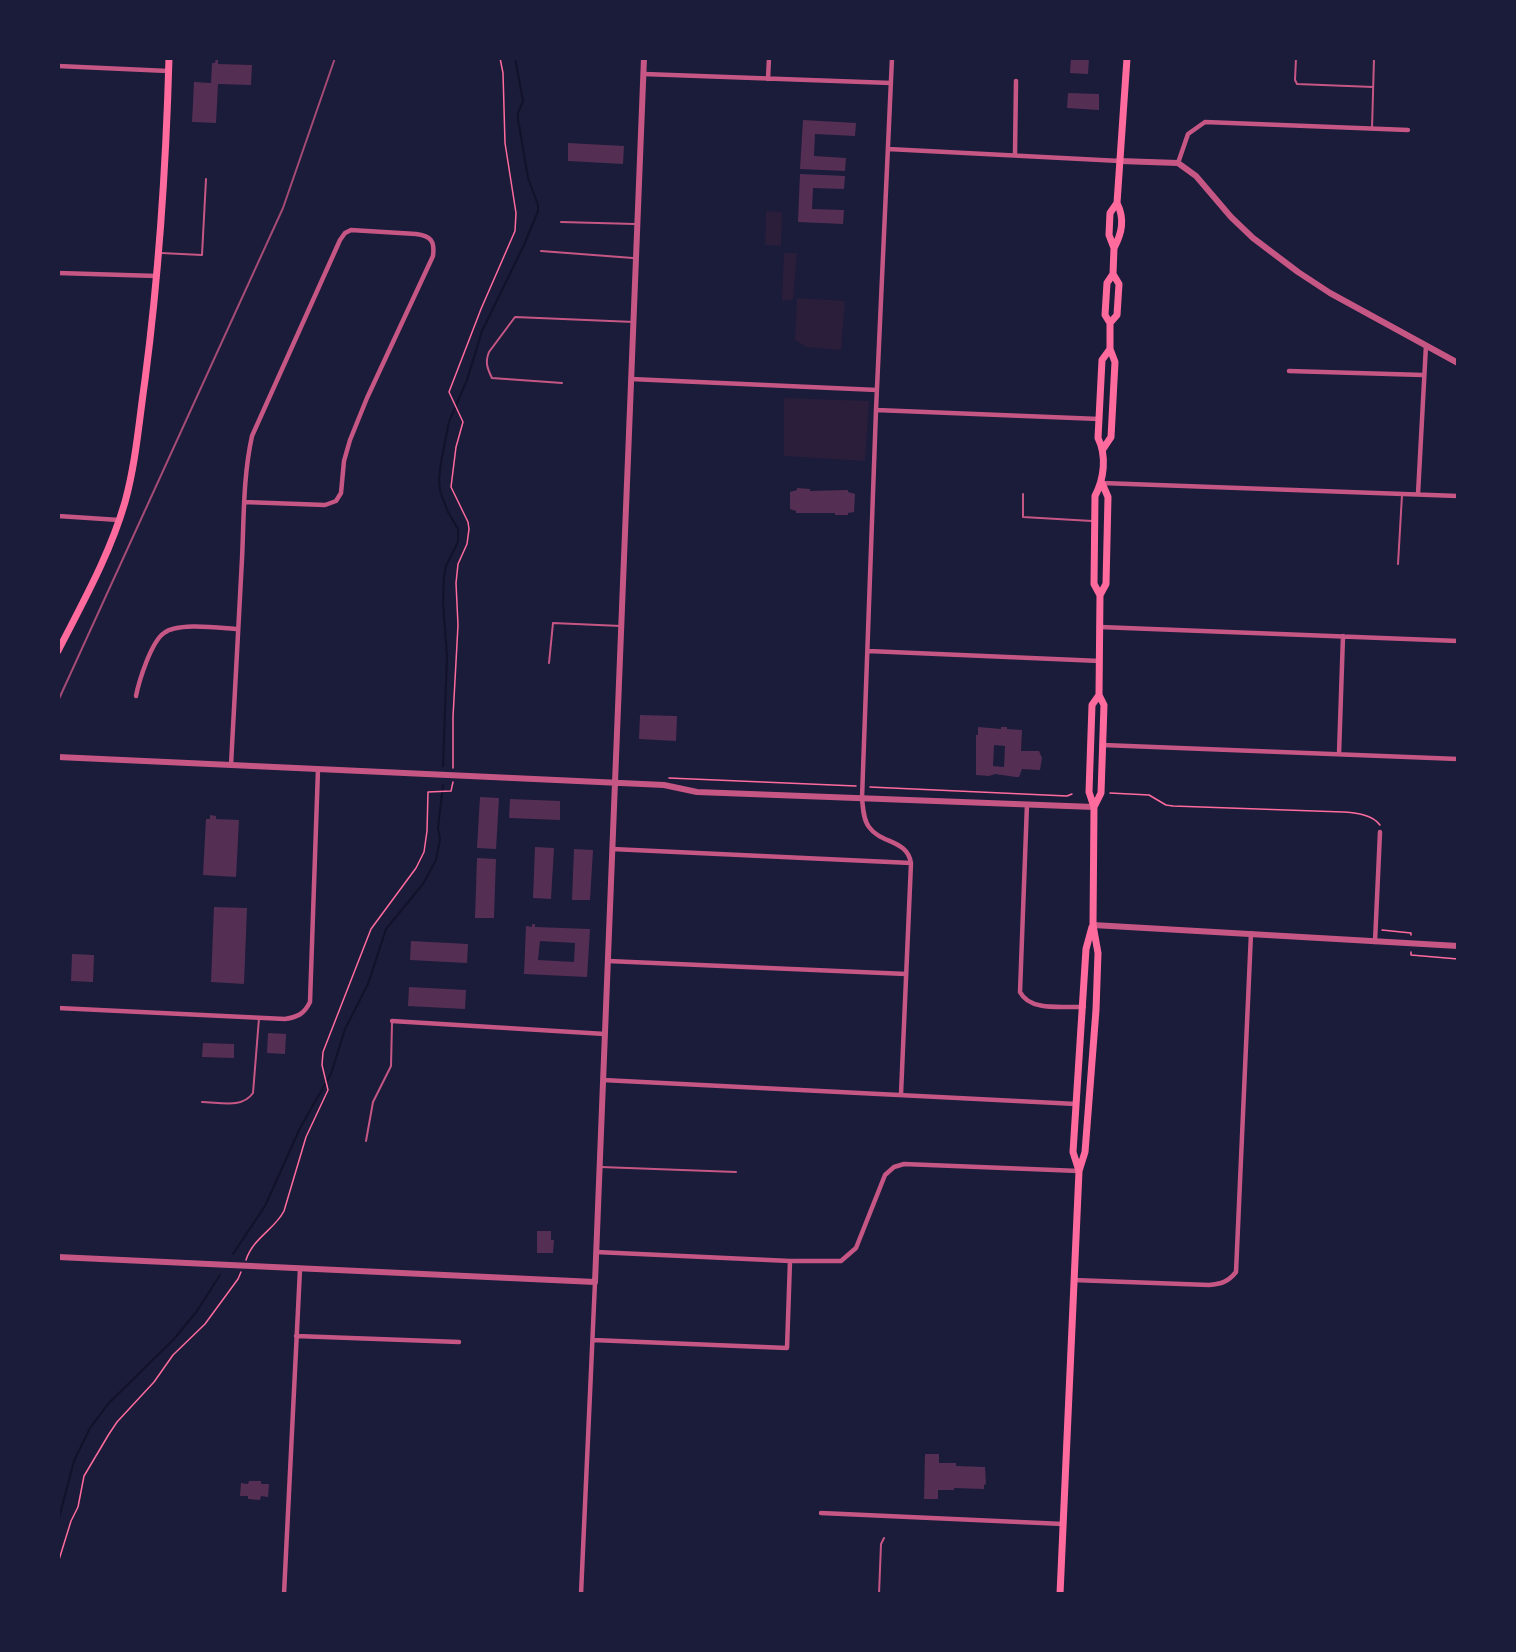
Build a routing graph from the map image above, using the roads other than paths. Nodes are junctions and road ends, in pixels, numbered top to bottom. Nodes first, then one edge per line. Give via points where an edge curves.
1 (169, 58) edge
2 (644, 58) edge
3 (769, 58) edge
4 (892, 58) edge
5 (1127, 58) edge
6 (1296, 58) edge
7 (1374, 58) edge
8 (58, 66) edge
9 (168, 71) junction
10 (644, 74) junction
11 (768, 79) junction
12 (1016, 81) dead end
13 (891, 83) junction
14 (1373, 87) junction
15 (1371, 129) junction
16 (1408, 130) dead end
17 (888, 149) junction
18 (1015, 154) junction
19 (1120, 161) junction
20 (1178, 163) junction
21 (206, 179) dead end
22 (1117, 203) junction
23 (561, 222) dead end
24 (637, 224) junction
25 (1114, 248) junction
26 (541, 251) dead end
27 (159, 253) junction
28 (636, 258) junction
29 (58, 273) edge
30 (1113, 274) junction
31 (157, 276) junction
32 (634, 322) junction
33 (1110, 323) junction
34 (1426, 345) junction
35 (1110, 349) junction
36 (1458, 363) edge
37 (1289, 371) dead end
38 (1423, 375) junction
39 (631, 379) junction
40 (562, 383) dead end
41 (877, 390) junction
42 (876, 411) junction
43 (1099, 419) junction
44 (1103, 449) junction
45 (1102, 483) junction
46 (1023, 494) dead end
47 (1402, 494) junction
48 (1418, 494) junction
49 (1458, 496) edge
50 (244, 502) junction
51 (58, 516) edge
52 (119, 520) junction
53 (1095, 521) junction
54 (1398, 564) dead end
55 (1101, 595) junction
56 (621, 626) junction
57 (1100, 627) junction
58 (238, 629) junction
59 (1343, 636) junction
60 (1458, 641) edge
61 (58, 651) edge
62 (868, 651) junction
63 (1100, 661) junction
64 (549, 663) dead end
65 (1099, 695) junction
66 (136, 696) dead end
67 (1103, 745) junction
68 (1340, 754) junction
69 (58, 757) edge
70 (1458, 759) edge
71 (231, 765) junction
72 (318, 769) junction
73 (615, 783) junction
74 (862, 798) junction
75 (1027, 804) junction
76 (1094, 807) junction
77 (1380, 831) road end
78 (612, 849) junction
79 (911, 862) junction
80 (1093, 925) junction
81 (1251, 933) junction
82 (1375, 942) junction
83 (1458, 946) edge
84 (608, 961) junction
85 (906, 974) junction
86 (1084, 1007) junction
87 (58, 1008) edge
88 (259, 1018) junction
89 (392, 1021) joint
90 (605, 1034) junction
91 (603, 1080) junction
92 (901, 1094) junction
93 (202, 1102) dead end
94 (1077, 1104) junction
95 (366, 1141) dead end
96 (600, 1167) junction
97 (1079, 1171) junction
98 (736, 1172) dead end
99 (596, 1252) junction
100 (58, 1257) edge
101 (790, 1261) junction
102 (300, 1269) junction
103 (1073, 1280) junction
104 (595, 1282) junction
105 (296, 1336) junction
106 (593, 1340) junction
107 (459, 1342) dead end
108 (822, 1513) dead end
109 (1063, 1524) junction
110 (884, 1538) dead end
111 (284, 1593) edge
112 (580, 1593) edge
113 (879, 1593) edge
114 (1060, 1593) edge

1 - 9 main road
2 - 10 street
3 - 11 street
4 - 13 street
5 - 19 main road
6 - 14 lane via 1297,84
7 - 14 lane
8 - 9 street
9 - 27 main road
10 - 11 street
10 - 24 street
11 - 13 street
12 - 18 street
13 - 17 street
14 - 15 lane
15 - 16 street
15 - 20 street via 1205,122 1188,134
17 - 18 street
17 - 41 street
18 - 19 street
19 - 20 street
19 - 22 main road
20 - 34 street via 1282,261 1330,293
21 - 27 lane via 202,255
22 - 25 main road via 1122,213 1121,235
22 - 25 main road via 1110,213 1109,235
23 - 24 lane
24 - 28 street
25 - 30 main road
26 - 28 lane
27 - 31 main road
28 - 32 street
29 - 31 street
30 - 33 main road via 1107,283 1105,304
30 - 33 main road via 1119,284 1117,315
31 - 52 main road via 134,459
32 - 39 street
32 - 40 lane via 514,317 486,359 492,378
33 - 35 main road
34 - 36 street
34 - 38 street
35 - 43 main road via 1102,360
35 - 44 main road via 1115,362 1111,437
37 - 38 street
38 - 48 street
39 - 41 street
39 - 56 street
41 - 42 street
42 - 43 street
42 - 62 street
43 - 44 main road via 1098,438
44 - 45 main road
45 - 47 street
45 - 53 main road via 1095,496
45 - 55 main road via 1108,497 1106,584
46 - 53 lane via 1023,517
47 - 48 street
47 - 54 lane
48 - 49 street
50 - 50 street via 252,436 345,233 351,230 416,234 433,240 433,256 350,440 342,493 336,501 325,505
50 - 58 street
51 - 52 street
52 - 61 main road via 108,552
53 - 55 main road via 1094,584
55 - 57 main road
56 - 64 lane via 553,623
56 - 73 street
57 - 59 street
57 - 63 main road
58 - 66 street via 192,627 164,633 144,670
58 - 71 street
59 - 60 street
59 - 68 street
62 - 63 street
62 - 74 street
63 - 65 main road
65 - 67 main road via 1104,705
65 - 76 main road via 1092,705 1089,792
67 - 68 street
67 - 76 main road via 1101,793
68 - 70 street
69 - 71 street
71 - 72 street
72 - 73 street via 453,771
72 - 88 street via 310,1002 300,1016
73 - 74 street via 664,785 697,792
73 - 78 street
74 - 75 street
74 - 79 street via 869,826 878,836 904,847
75 - 76 street
75 - 86 street via 1020,993 1031,1004
76 - 80 main road
77 - 82 street
78 - 79 street
78 - 84 street
79 - 85 street
80 - 81 street
80 - 86 main road via 1086,949
80 - 97 main road via 1098,950 1096,1010 1085,1152
81 - 82 street
81 - 103 street via 1236,1272 1230,1280 1209,1285
82 - 83 street
84 - 85 street
84 - 90 street
85 - 92 street
86 - 94 main road
87 - 88 street
88 - 93 lane via 253,1093 248,1101
89 - 90 street
89 - 95 lane via 391,1066 373,1102
90 - 91 street
91 - 92 street
91 - 96 street
92 - 94 street
94 - 97 main road via 1073,1152
96 - 98 lane
96 - 99 street
97 - 101 street via 904,1164 894,1167 879,1186 856,1248 841,1261
97 - 103 main road
99 - 101 street
99 - 104 street
100 - 102 street
101 - 106 street via 787,1348
102 - 104 street
102 - 105 street
103 - 109 main road
104 - 106 street
105 - 107 street
105 - 111 street
106 - 112 street
108 - 109 street
109 - 114 main road
110 - 113 lane

